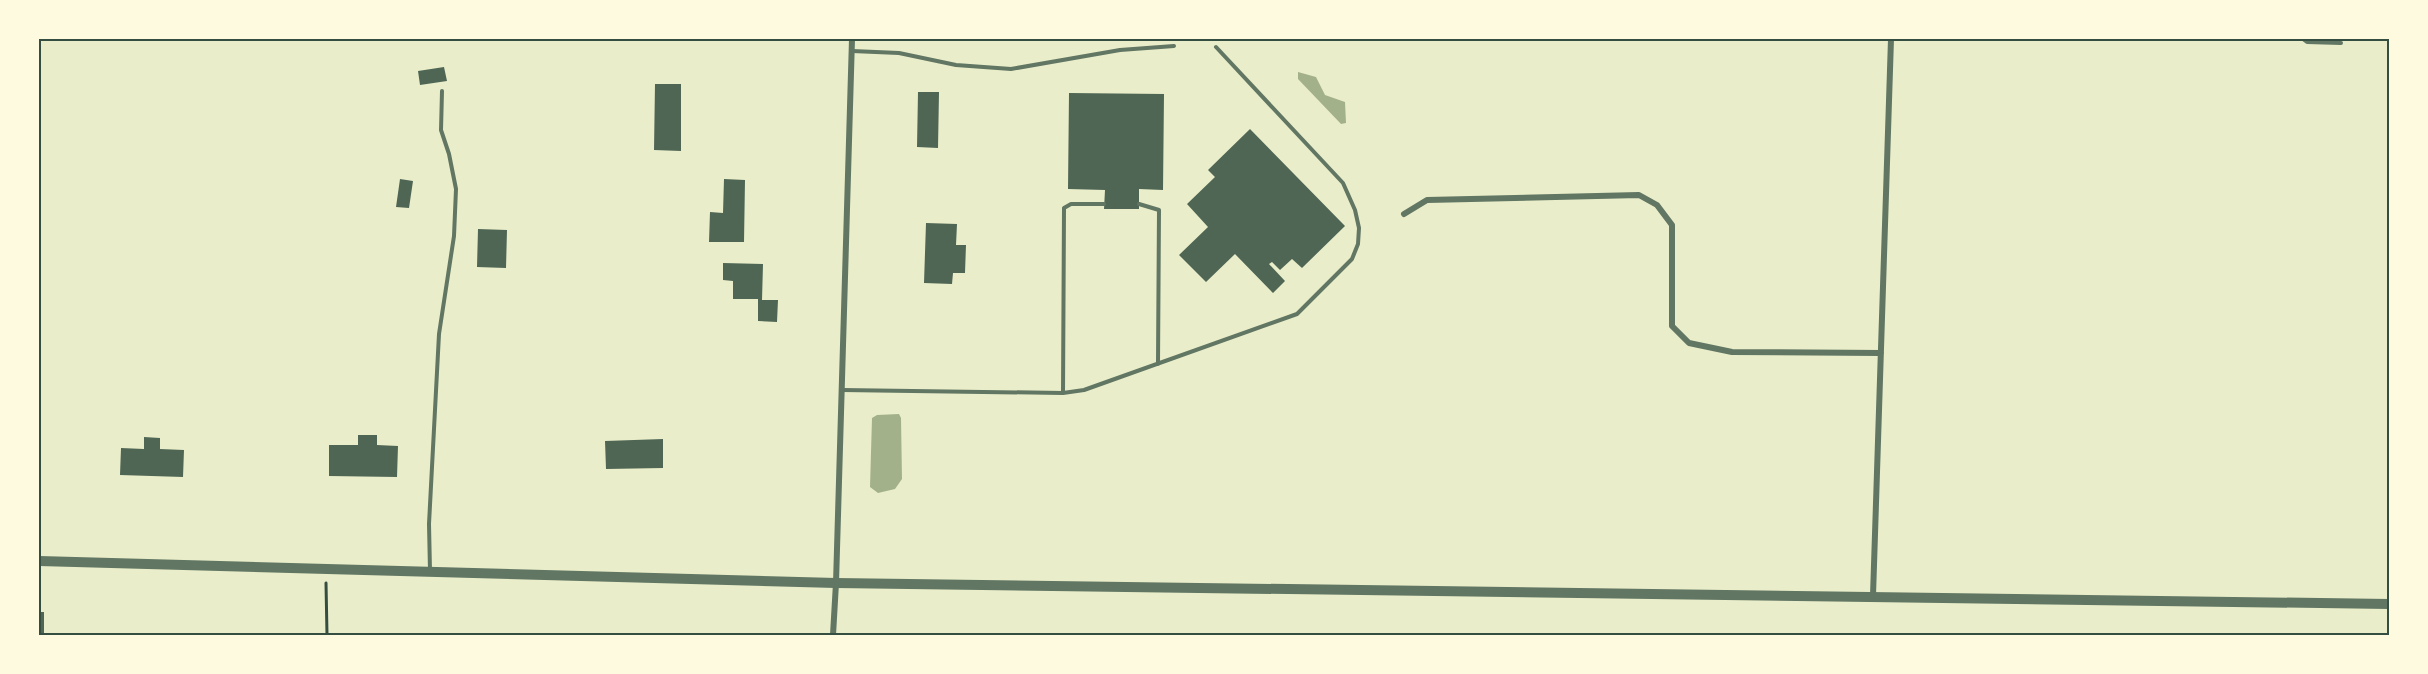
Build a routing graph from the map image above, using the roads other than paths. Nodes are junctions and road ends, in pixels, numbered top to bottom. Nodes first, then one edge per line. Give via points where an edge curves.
1 (852, 39) edge
2 (1891, 39) edge
3 (2303, 39) edge
4 (2341, 43) dead end
5 (1174, 46) dead end
6 (1216, 47) dead end
7 (852, 51) junction
8 (442, 91) dead end
9 (1104, 204) dead end
10 (1139, 204) dead end
11 (1404, 214) dead end
12 (1881, 353) junction
13 (1158, 364) junction
14 (842, 390) junction
15 (1063, 393) junction
16 (39, 561) edge
17 (430, 572) junction
18 (836, 583) junction
19 (1873, 596) junction
20 (2389, 604) edge
21 (833, 635) edge

1 - 7 street
2 - 12 street
3 - 4 lane
5 - 7 lane via 1120,50 1011,69 956,65 899,53
6 - 13 lane via 1343,183 1355,210 1358,244 1352,259 1297,314
7 - 14 street
8 - 17 lane via 441,130 456,189 454,236 439,334
9 - 15 lane via 1071,204 1064,208
10 - 13 lane via 1159,210
11 - 12 street via 1427,200 1639,195 1658,205 1672,225 1672,326 1689,343 1732,352
12 - 19 street
13 - 15 lane via 1084,390
14 - 15 lane
14 - 18 street
16 - 17 street
17 - 18 street
18 - 19 street
18 - 21 street
19 - 20 street

